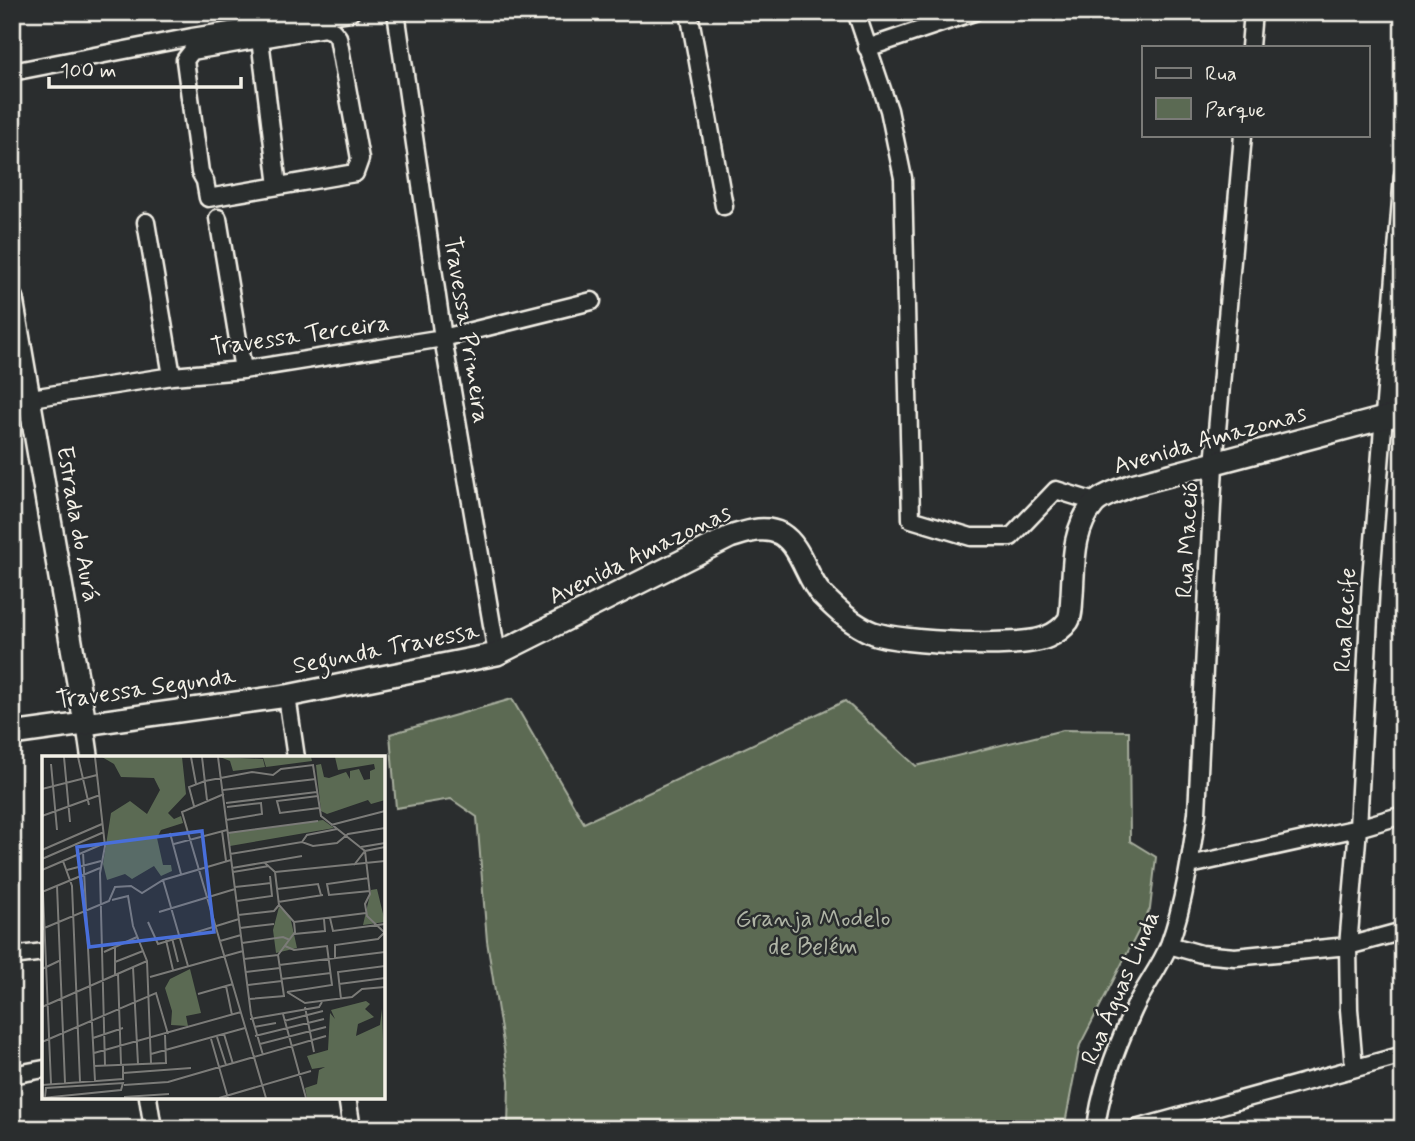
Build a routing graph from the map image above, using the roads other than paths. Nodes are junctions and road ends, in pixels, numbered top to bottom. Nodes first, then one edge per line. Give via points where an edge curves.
1 (351, 12) edge
2 (396, 12) edge
3 (689, 12) edge
4 (856, 12) edge
5 (974, 12) edge
6 (1253, 12) edge
7 (950, 15) edge
8 (260, 40) junction
9 (192, 44) junction
10 (1250, 46) edge
11 (867, 48) junction
12 (12, 72) edge
13 (1243, 136) edge
14 (1403, 175) edge
15 (278, 186) junction
16 (724, 206) dead end
17 (218, 218) dead end
18 (146, 222) dead end
19 (12, 299) edge
20 (592, 301) dead end
21 (443, 338) junction
22 (243, 370) junction
23 (173, 376) junction
24 (21, 400) edge
25 (1393, 415) edge
26 (1214, 465) junction
27 (1095, 502) junction
28 (497, 654) junction
29 (286, 696) junction
30 (85, 723) junction
31 (12, 734) edge
32 (90, 756) edge
33 (296, 756) edge
34 (1403, 815) edge
35 (1358, 828) junction
36 (1190, 865) junction
37 (1403, 931) edge
38 (1169, 945) junction
39 (1348, 946) junction
40 (42, 952) edge
41 (12, 957) edge
42 (1403, 1055) edge
43 (1354, 1068) junction
44 (42, 1069) edge
45 (12, 1075) edge
46 (148, 1099) edge
47 (346, 1099) edge
48 (153, 1129) edge
49 (352, 1129) edge
50 (1096, 1129) edge
51 (1135, 1129) edge

1 - 9 street
2 - 21 street, Travessa Primeira
3 - 16 street
4 - 11 street
5 - 7 street
6 - 10 street
7 - 11 street
8 - 9 street
8 - 15 street
8 - 15 street via 324,28 338,37 360,159 355,173
9 - 12 street
9 - 15 street via 184,67 208,198
11 - 27 street via 889,110 903,178 911,519 971,537 1011,537 1056,490
13 - 26 street, Rua Maceió
14 - 25 street, Rua Recife
17 - 22 street
18 - 23 street
19 - 24 street, Estrada do Aurá
20 - 21 street, Travessa Terceira
21 - 22 street, Travessa Terceira
21 - 28 street, Travessa Primeira
22 - 23 street, Travessa Terceira
23 - 24 street, Travessa Terceira
24 - 30 street, Estrada do Aurá
25 - 26 street, Avenida Amazonas
25 - 35 street, Rua Recife via 1370,593
26 - 27 street, Avenida Amazonas via 1132,485
26 - 36 street, Rua Maceió via 1197,813
27 - 28 street, Avenida Amazonas via 1080,526 1069,620 1045,638 1023,644 892,639 871,632 819,592 791,542 770,530 755,530 730,537
28 - 29 street, Segunda Travessa
29 - 30 street, Travessa Segunda
29 - 33 street
30 - 31 street, Travessa Segunda
30 - 32 street, Estrada do Aurá
34 - 35 street
35 - 36 street
35 - 39 street, Rua Recife
36 - 38 street, Rua Águas Linda
37 - 39 street
38 - 39 street via 1235,957
38 - 50 street, Rua Águas Linda via 1128,1024 1105,1086
39 - 43 street, Rua Recife
40 - 41 street
42 - 43 street
43 - 51 street
44 - 45 street
46 - 48 street
47 - 49 street

